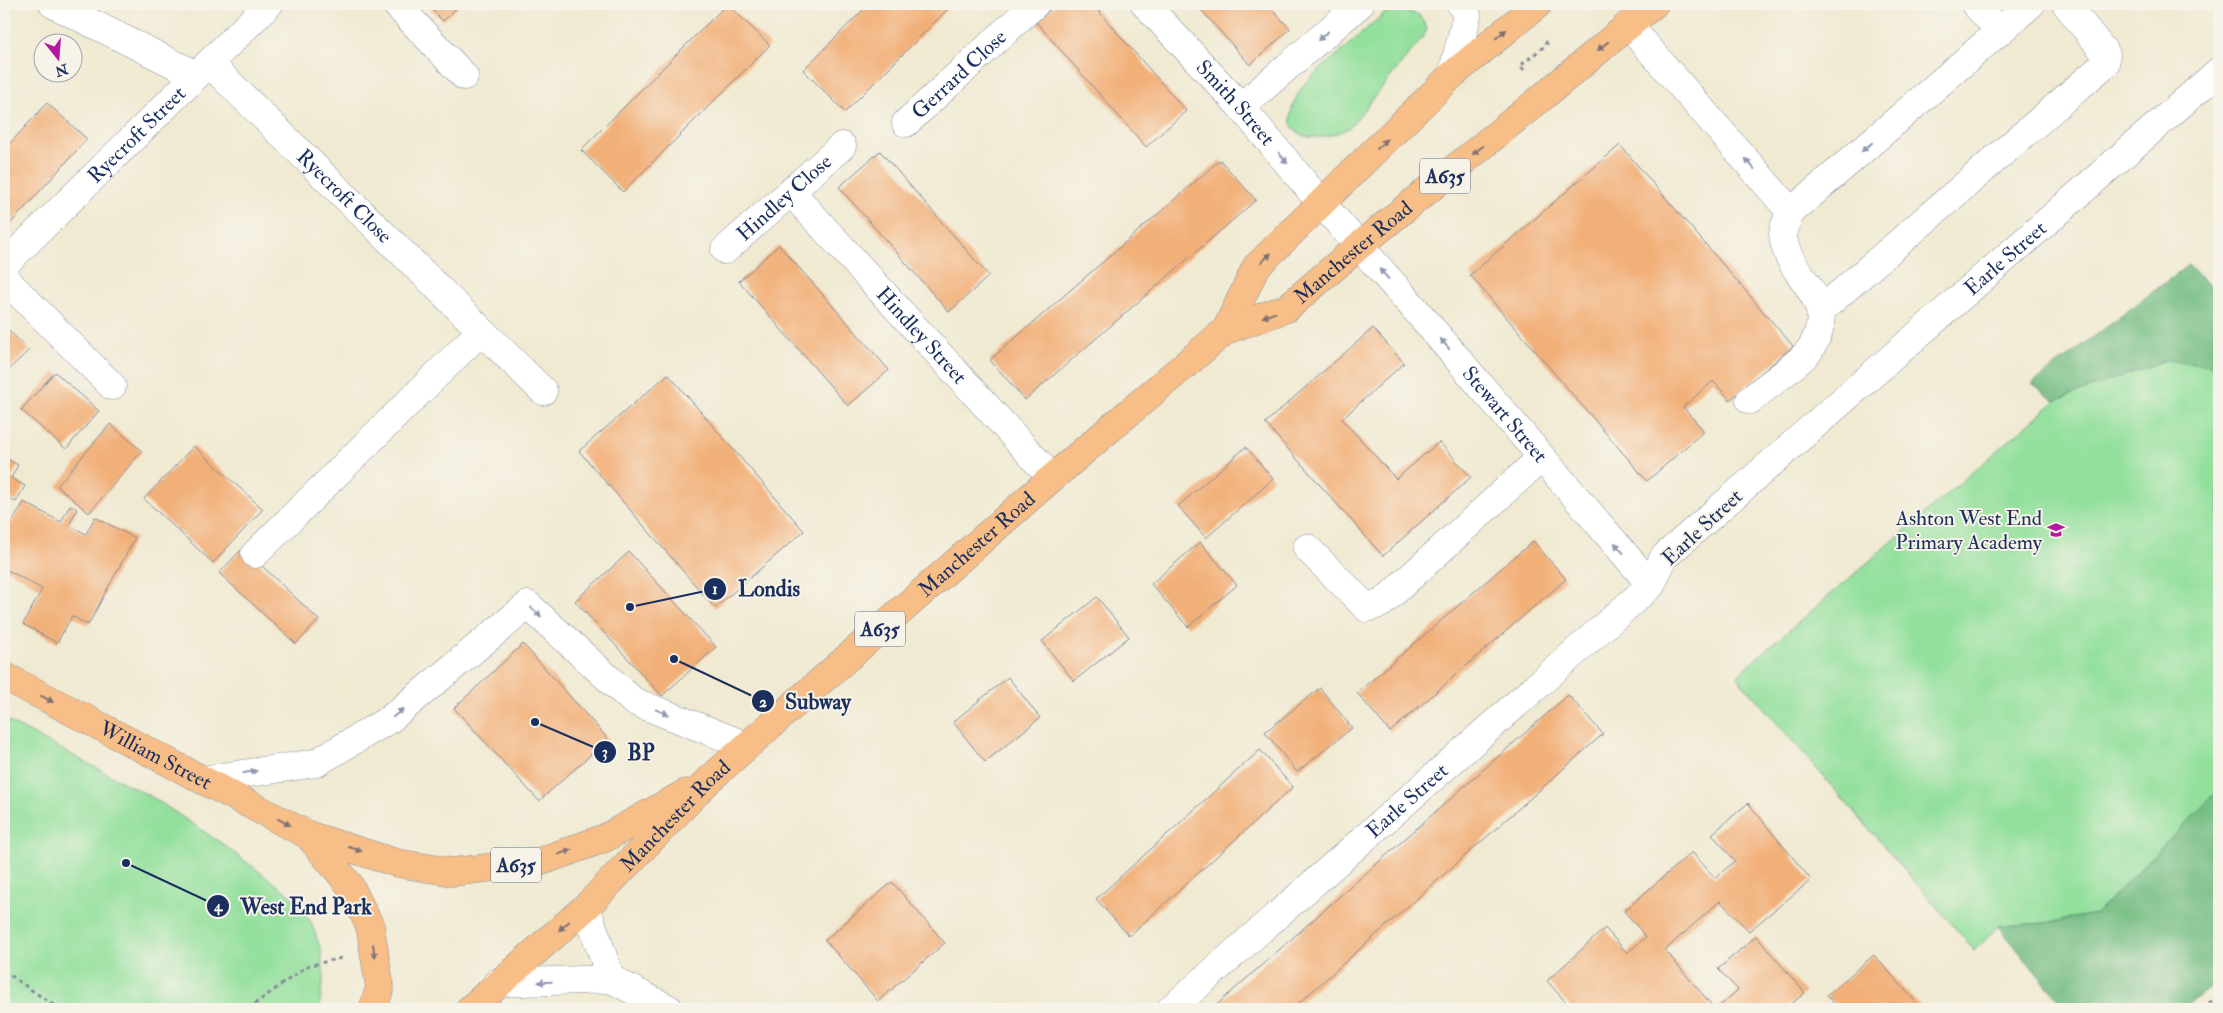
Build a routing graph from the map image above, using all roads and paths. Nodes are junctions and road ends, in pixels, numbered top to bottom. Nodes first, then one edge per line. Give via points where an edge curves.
1 (54, 4) edge
2 (269, 4) edge
3 (396, 4) edge
4 (1035, 4) edge
5 (1145, 4) edge
6 (1360, 4) edge
7 (1460, 4) edge
8 (1538, 4) edge
9 (1654, 4) edge
10 (1975, 4) edge
11 (2031, 4) edge
12 (2066, 4) edge
13 (1628, 25) junction
14 (2000, 31) junction
15 (202, 69) junction
16 (2219, 71) edge
17 (1452, 75) junction
18 (464, 76) dead end
19 (1241, 107) junction
20 (906, 123) dead end
21 (842, 146) dead end
22 (791, 192) junction
23 (1322, 204) junction
24 (1791, 212) junction
25 (1359, 246) junction
26 (725, 250) dead end
27 (4, 265) edge
28 (4, 278) edge
29 (1820, 310) junction
30 (1226, 330) junction
31 (481, 331) junction
32 (112, 386) dead end
33 (543, 391) dead end
34 (1750, 400) dead end
35 (1541, 458) junction
36 (1052, 478) junction
37 (1307, 548) dead end
38 (255, 554) dead end
39 (1651, 585) junction
40 (4, 676) edge
41 (747, 746) junction
42 (202, 780) junction
43 (709, 780) junction
44 (308, 835) junction
45 (586, 907) junction
46 (374, 951) junction
47 (4, 971) edge
48 (611, 979) junction
49 (497, 983) junction
50 (2219, 995) edge
51 (59, 1009) edge
52 (248, 1009) edge
53 (373, 1009) edge
54 (470, 1009) edge
55 (669, 1009) edge
56 (1171, 1009) edge
57 (2203, 1009) edge

1 - 15 street, Ryecroft Close
2 - 15 street, Ryecroft Street
3 - 18 street
4 - 20 street, Gerrard Close
5 - 19 street, Smith Street
6 -> 19 street
7 - 17 street via 1467,16
17 -> 8 highway, Manchester Road / A635
9 - 13 highway, Manchester Road / A635
10 - 14 street
11 - 14 street
12 - 29 street via 2106,54 2105,64
24 -> 13 street
13 -> 25 highway, Manchester Road / A635
14 -> 24 street
15 - 27 street, Ryecroft Street
15 - 31 street, Ryecroft Close
16 - 39 street, Earle Street via 1664,557
23 -> 17 highway, Manchester Road / A635
19 -> 23 street, Smith Street
21 - 22 street, Hindley Close
22 - 26 street, Hindley Close
22 - 36 street, Hindley Street
23 - 25 street, Smith Street
30 -> 23 highway, Manchester Road / A635 via 1256,267
24 - 29 street via 1783,232 1788,254 1809,285
25 -> 30 highway, Manchester Road / A635 via 1287,308
35 -> 25 street, Stewart Street
28 - 32 street
29 - 34 street via 1821,328 1808,352
30 - 36 highway, Manchester Road / A635
31 - 33 street, Ryecroft Close
31 - 38 street
35 - 37 street via 1382,603 1367,608
39 -> 35 street, Stewart Street
36 - 41 highway, Manchester Road / A635
39 - 56 street, Earle Street
40 -> 42 highway, William Street / A635
42 -> 41 street via 316,762 390,719 528,605 633,701
41 - 43 highway, Manchester Road / A635
42 -> 44 highway, William Street / A635
44 -> 43 highway, A635 via 397,863 452,872 539,862 604,838
43 - 45 highway, Manchester Road / A635
44 - 46 highway, A635 via 349,884 370,926
45 - 48 street
45 -> 49 highway, Manchester Road / A635
46 - 52 path via 307,966
46 -> 53 highway, A635 via 380,988
47 - 51 path
48 -> 49 street
48 - 55 street
49 - 54 highway, Manchester Road / A635
50 - 57 path

